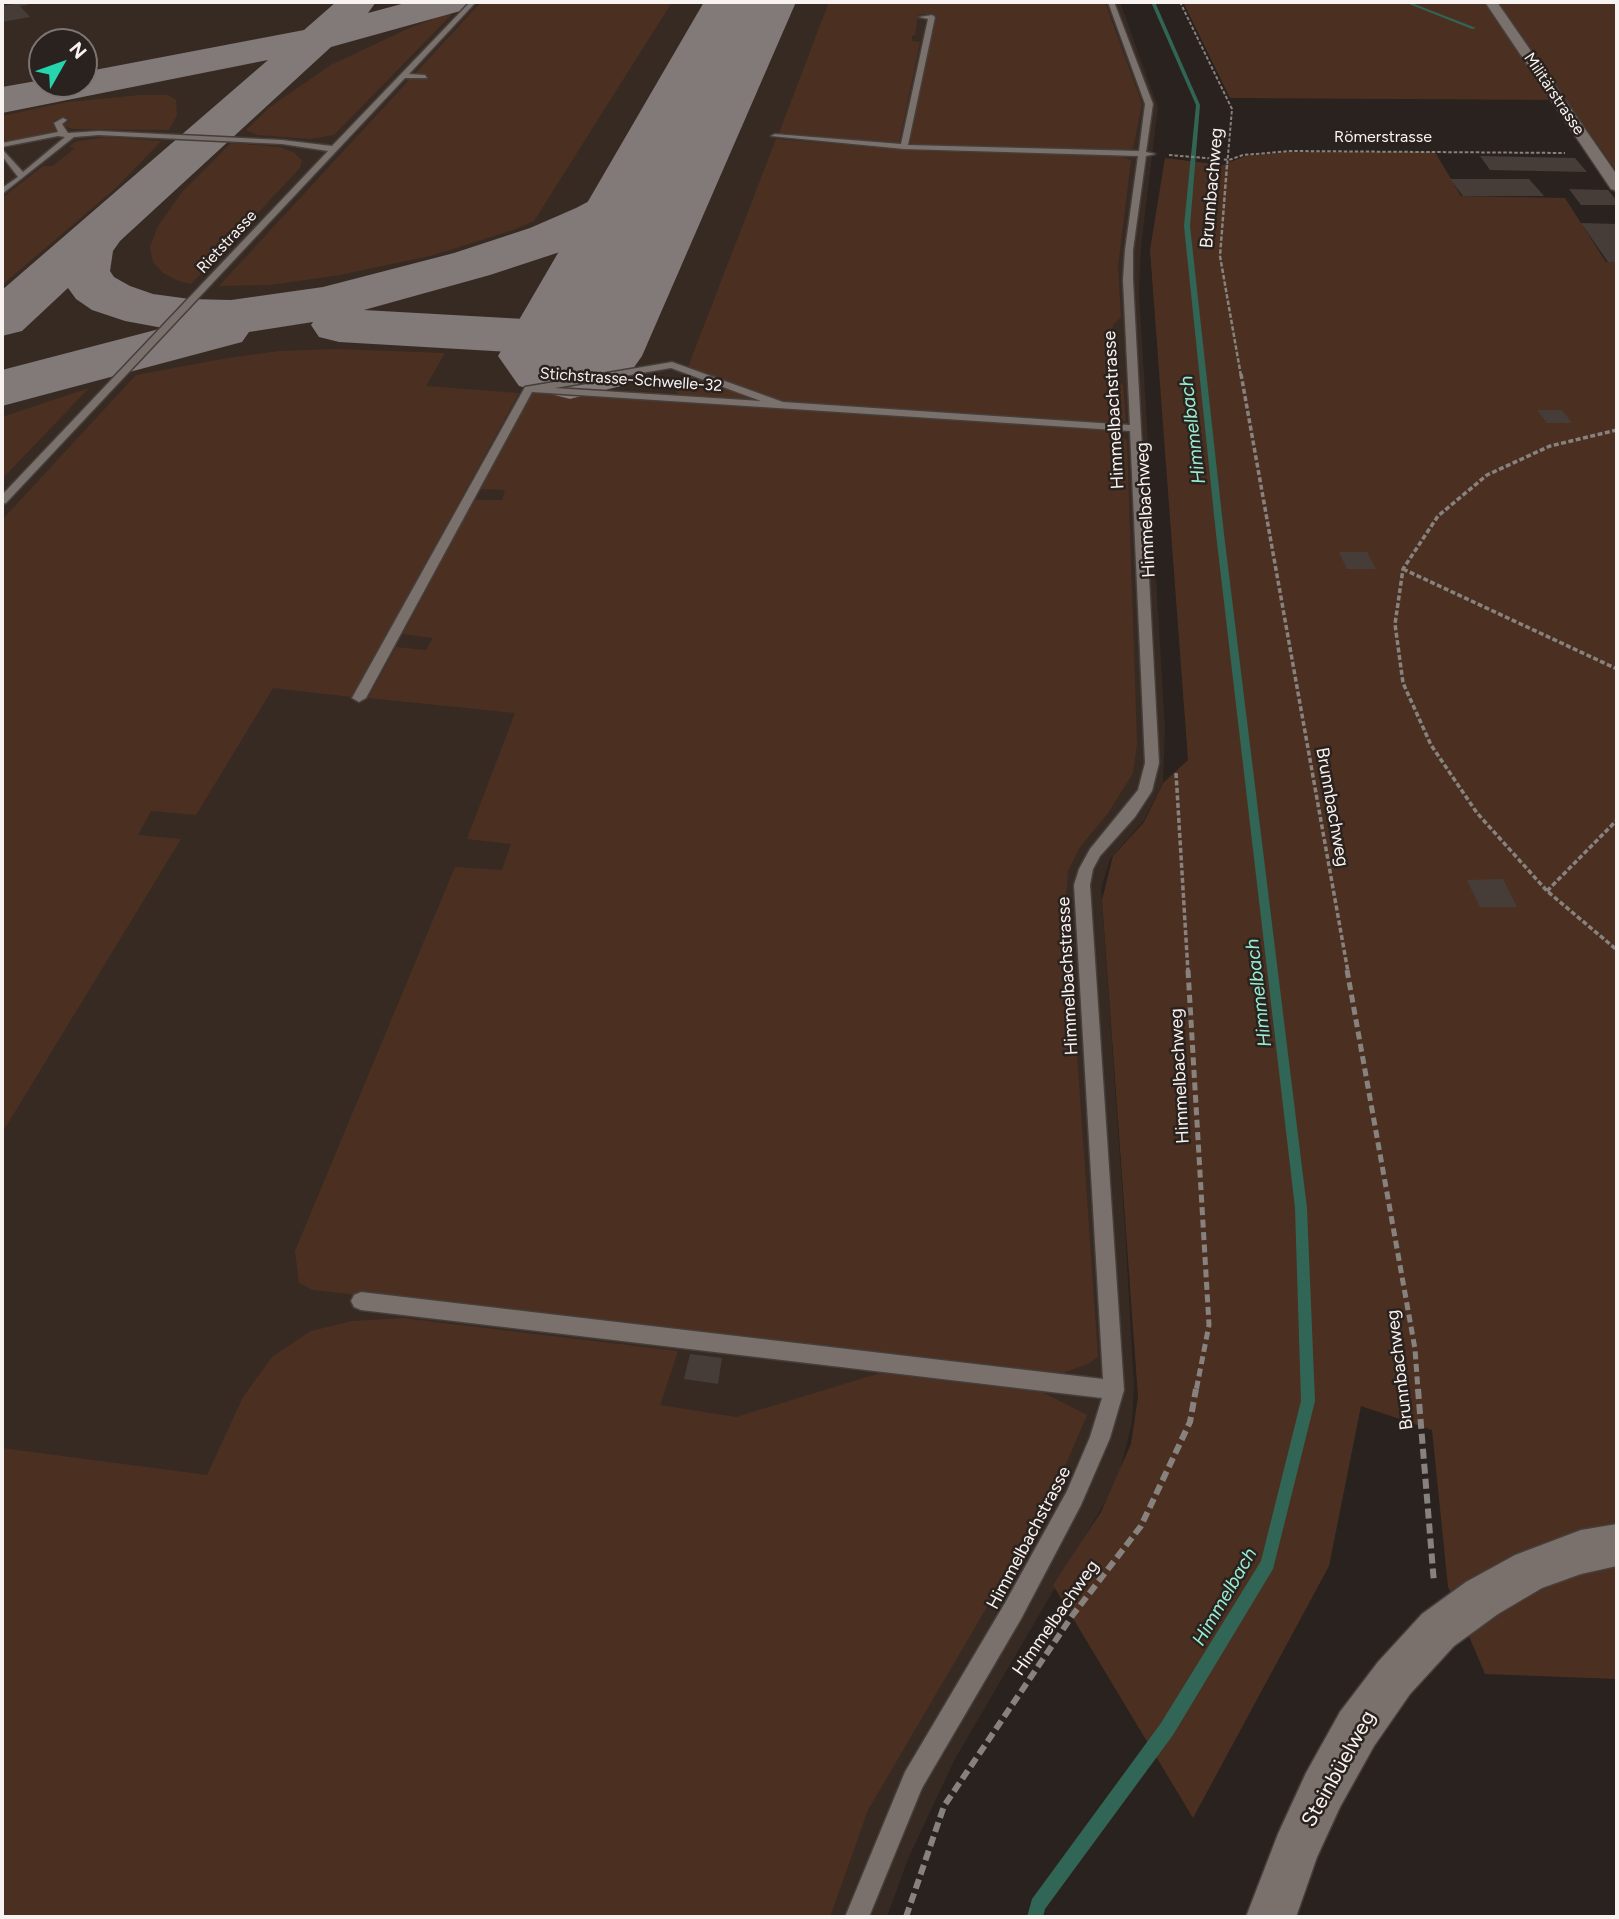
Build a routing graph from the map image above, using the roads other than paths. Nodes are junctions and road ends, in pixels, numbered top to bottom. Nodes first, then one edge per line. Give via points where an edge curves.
1 (473, 2) edge
2 (1111, 2) edge
3 (1490, 2) edge
4 (922, 17) dead end
5 (917, 37) dead end
6 (927, 38) junction
7 (403, 76) junction
8 (425, 77) dead end
9 (63, 120) dead end
10 (66, 134) junction
11 (775, 136) dead end
12 (2, 145) edge
13 (904, 147) junction
14 (334, 149) junction
15 (2, 152) edge
16 (1146, 154) junction
17 (22, 177) junction
18 (1617, 186) edge
19 (2, 192) edge
20 (529, 389) junction
21 (779, 404) junction
22 (1134, 428) junction
23 (2, 501) edge
24 (359, 698) dead end
25 (361, 1301) dead end
26 (1114, 1390) junction
27 (1617, 1545) edge
28 (857, 1917) edge
29 (1271, 1917) edge

1 - 7 lane, Rietstrasse
2 - 16 lane, Himmelbachstrasse via 1149,104
3 - 18 street, Militärstrasse
4 - 6 lane via 932,17
5 - 6 lane
6 - 13 lane
7 - 8 lane
7 - 14 lane, Rietstrasse
9 - 10 lane via 58,123
10 - 12 lane
10 - 14 lane via 269,141
10 - 17 lane via 70,140
11 - 13 lane
13 - 16 lane
14 - 23 lane, Rietstrasse
15 - 17 lane
16 - 22 lane, Himmelbachstrasse via 1128,280
17 - 19 lane
20 - 21 lane, Stichstrasse-Schwelle-32
20 - 21 lane, Stichstrasse-Schwelle-32 via 672,365
20 - 24 lane
21 - 22 lane, Stichstrasse-Schwelle-32
22 - 26 lane, Himmelbachstrasse via 1152,763 1144,791 1095,853 1082,885
25 - 26 lane
26 - 28 lane, Himmelbachstrasse via 1100,1438 1074,1498 912,1780
27 - 29 street, Steinbüelweg via 1530,1570 1438,1630 1394,1678 1357,1729 1300,1839

